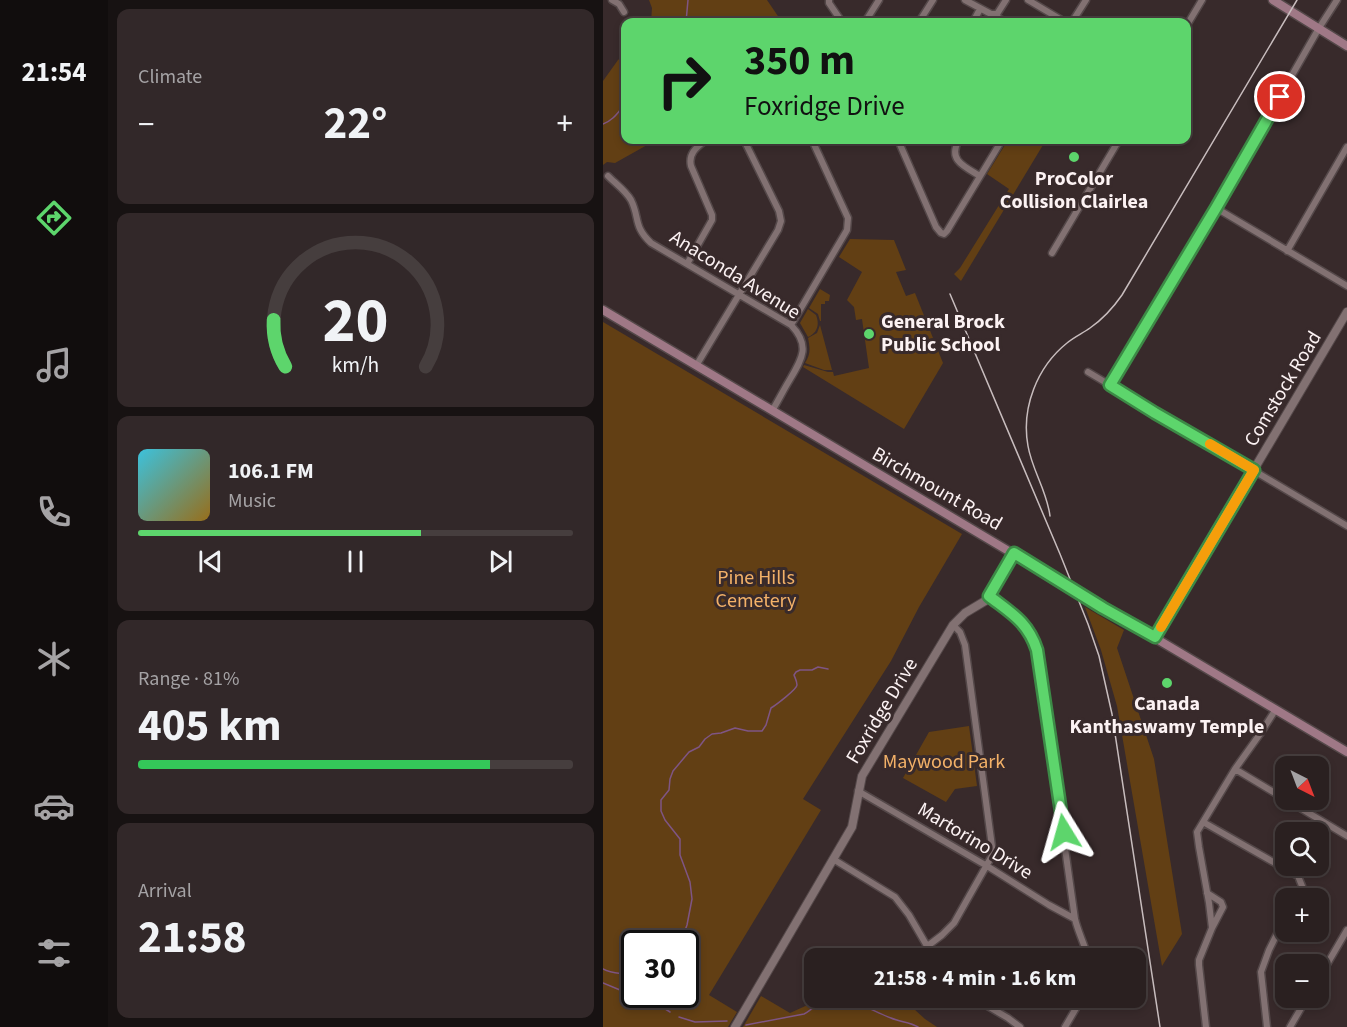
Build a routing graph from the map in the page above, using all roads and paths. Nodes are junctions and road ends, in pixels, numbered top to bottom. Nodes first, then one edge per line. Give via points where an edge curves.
1 (612, 0) edge
2 (829, 0) edge
3 (879, 0) edge
4 (933, 0) edge
5 (965, 0) edge
6 (1007, 0) edge
7 (1028, 0) edge
8 (1085, 0) edge
9 (1202, 0) edge
10 (1273, 0) edge
11 (1337, 0) edge
12 (980, 9) junction
13 (624, 12) dead end
14 (998, 12) junction
15 (839, 18) edge
16 (868, 18) edge
17 (922, 18) edge
18 (975, 18) edge
19 (998, 18) edge
20 (1058, 18) edge
21 (1074, 18) edge
22 (1191, 18) edge
23 (1319, 28) junction
24 (1347, 45) edge
25 (701, 144) edge
26 (746, 144) edge
27 (813, 144) edge
28 (901, 144) edge
29 (956, 144) edge
30 (1000, 144) edge
31 (1117, 144) edge
32 (1347, 147) edge
33 (608, 176) dead end
34 (980, 176) junction
35 (1216, 208) junction
36 (1287, 250) junction
37 (1052, 253) dead end
38 (687, 264) junction
39 (1347, 286) edge
40 (739, 295) junction
41 (603, 310) edge
42 (1347, 312) edge
43 (791, 325) junction
44 (696, 366) junction
45 (1088, 372) dead end
46 (1110, 385) junction
47 (772, 411) junction
48 (1254, 470) junction
49 (1347, 526) edge
50 (1014, 553) junction
51 (989, 596) junction
52 (953, 625) junction
53 (1155, 637) junction
54 (1276, 709) junction
55 (1347, 752) edge
56 (1235, 769) junction
57 (858, 791) junction
58 (1203, 822) junction
59 (1347, 836) edge
60 (833, 859) junction
61 (987, 866) junction
62 (1301, 888) edge
63 (1207, 893) junction
64 (1075, 919) junction
65 (1212, 928) junction
66 (1347, 930) edge
67 (1275, 938) edge
68 (927, 946) junction
69 (924, 948) edge
70 (1086, 948) edge
71 (1329, 961) edge
72 (993, 1008) edge
73 (1076, 1008) edge
74 (1301, 1008) edge
75 (735, 1027) edge
76 (1020, 1027) edge
77 (1065, 1027) edge
78 (1206, 1027) edge
79 (1268, 1027) edge
80 (1290, 1027) edge

1 - 13 street
2 - 15 street
3 - 16 street
4 - 17 street
5 - 12 street
6 - 14 street
7 - 20 street
8 - 21 street
9 - 22 street
10 - 23 main road
11 - 23 street
12 - 14 street via 991,14
12 - 18 street
14 - 19 street
23 - 24 main road
23 - 35 street
25 - 38 street via 690,160 712,220
26 - 40 street via 781,221
27 - 43 street via 848,218 847,230
28 - 34 street via 941,233 947,231
29 - 34 street via 955,157
30 - 34 street
31 - 37 street
32 - 36 street
33 - 38 street, Anaconda Avenue via 629,197 643,235
35 - 36 street
35 - 46 street
36 - 39 street
38 - 40 street, Anaconda Avenue
40 - 43 street, Anaconda Avenue
40 - 44 street
41 - 44 main road, Birchmount Road
42 - 48 street, Comstock Road
43 - 47 street, Anaconda Avenue via 801,339 803,356
44 - 47 main road, Birchmount Road
45 - 46 street
46 - 48 street
47 - 50 main road, Birchmount Road
48 - 49 street
48 - 53 street, Comstock Road
50 - 51 street, Foxridge Drive
50 - 53 main road, Birchmount Road
51 - 52 street, Foxridge Drive
51 - 64 street via 1022,621 1037,650
52 - 57 street, Foxridge Drive via 862,776
52 - 61 street via 965,645 994,848
53 - 54 main road, Birchmount Road
54 - 55 main road, Birchmount Road
54 - 56 street
56 - 58 street
56 - 59 street
57 - 60 street, Foxridge Drive via 852,827
57 - 61 street, Martorino Drive
58 - 62 street via 1298,876
58 - 63 street via 1197,835
60 - 68 street via 895,897
60 - 75 street, Foxridge Drive
61 - 64 street, Martorino Drive
61 - 68 street via 954,922
63 - 65 street
63 - 65 street via 1223,907
64 - 70 street
65 - 78 street via 1199,960
66 - 71 street
67 - 79 street via 1261,972
68 - 69 street
72 - 76 street
73 - 77 street
74 - 80 street

